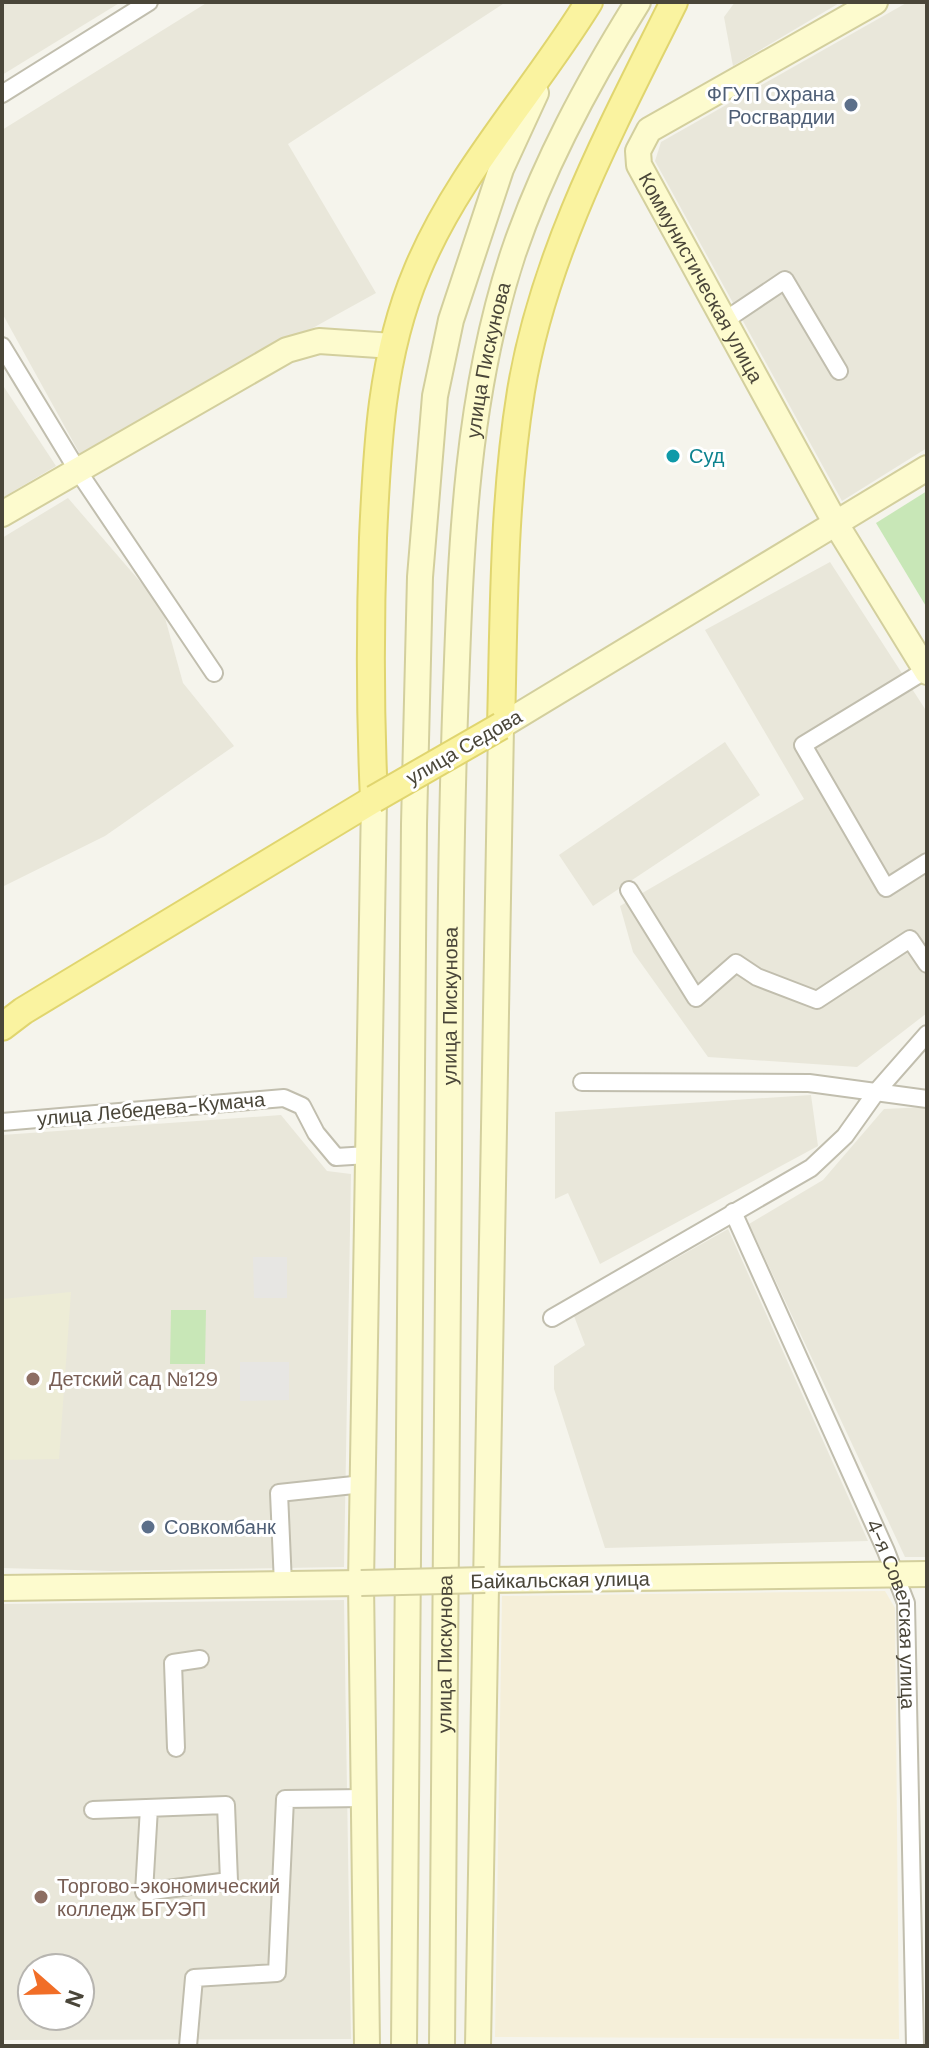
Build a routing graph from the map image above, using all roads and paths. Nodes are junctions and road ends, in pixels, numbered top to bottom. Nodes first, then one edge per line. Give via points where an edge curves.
1 (149, 2) edge
2 (638, 2) edge
3 (674, 2) edge
4 (875, 2) edge
5 (586, 7) edge
6 (2, 94) edge
7 (724, 321) junction
8 (2, 346) edge
9 (393, 346) junction
10 (839, 371) dead end
11 (927, 468) edge
12 (78, 471) junction
13 (2, 514) edge
14 (836, 524) junction
15 (926, 671) edge
16 (214, 673) dead end
17 (501, 726) junction
18 (374, 799) junction
19 (927, 862) edge
20 (629, 890) dead end
21 (927, 964) edge
22 (2, 1027) edge
23 (927, 1034) edge
24 (582, 1082) dead end
25 (877, 1091) junction
26 (927, 1099) edge
27 (2, 1122) edge
28 (368, 1155) junction
29 (733, 1212) junction
30 (552, 1318) dead end
31 (363, 1484) junction
32 (894, 1574) junction
33 (927, 1574) edge
34 (485, 1580) junction
35 (361, 1583) junction
36 (283, 1584) junction
37 (2, 1588) edge
38 (200, 1659) dead end
39 (176, 1748) dead end
40 (364, 1798) junction
41 (149, 1808) junction
42 (93, 1810) dead end
43 (188, 2046) edge
44 (367, 2046) edge
45 (404, 2046) edge
46 (442, 2046) edge
47 (478, 2046) edge
48 (915, 2046) edge

1 - 6 street
2 - 46 main road, улица Пискунова via 571,118 513,255 478,401 468,478 452,803
3 - 17 main road, улица Пискунова via 582,189 536,325 510,476
4 - 7 main road, Коммунистическая улица via 643,138 639,165
5 - 9 main road via 448,210 416,272
5 - 45 main road, улица Пискунова via 535,95 501,169 451,320 435,396 420,577 414,810
7 - 10 street via 785,280
7 - 14 main road, Коммунистическая улица
8 - 12 street
9 - 12 main road via 319,341 287,350
9 - 18 main road via 382,403 374,513
11 - 14 main road, улица Седова
12 - 13 main road
12 - 16 street
14 - 15 main road
14 - 17 main road, улица Седова
15 - 19 street via 803,745 886,888
17 - 18 main road, улица Седова, bridge
17 - 34 main road, улица Пискунова
18 - 22 main road, улица Седова
18 - 28 main road
20 - 21 street via 696,998 736,963 757,977 817,1000 910,939
23 - 25 street
24 - 25 street via 809,1083
25 - 26 street
25 - 29 street via 845,1136 811,1168
27 - 28 street, улица Лебедева-Кумача via 284,1098 302,1106 336,1157
28 - 31 main road
29 - 30 street
29 - 32 street, 4-я Советская улица
31 - 35 main road
31 - 36 street via 279,1493
32 - 33 main road, Байкальская улица
32 - 34 main road, Байкальская улица
32 - 48 street, 4-я Советская улица via 906,1603
34 - 35 main road, Байкальская улица, bridge
34 - 47 main road, улица Пискунова
35 - 36 main road, Байкальская улица
35 - 40 main road
36 - 37 main road, Байкальская улица
38 - 39 street via 173,1663
40 - 43 street via 285,1799 277,1973 194,1978
40 - 44 main road
41 - 41 street via 226,1805 229,1881 144,1892
41 - 42 street

